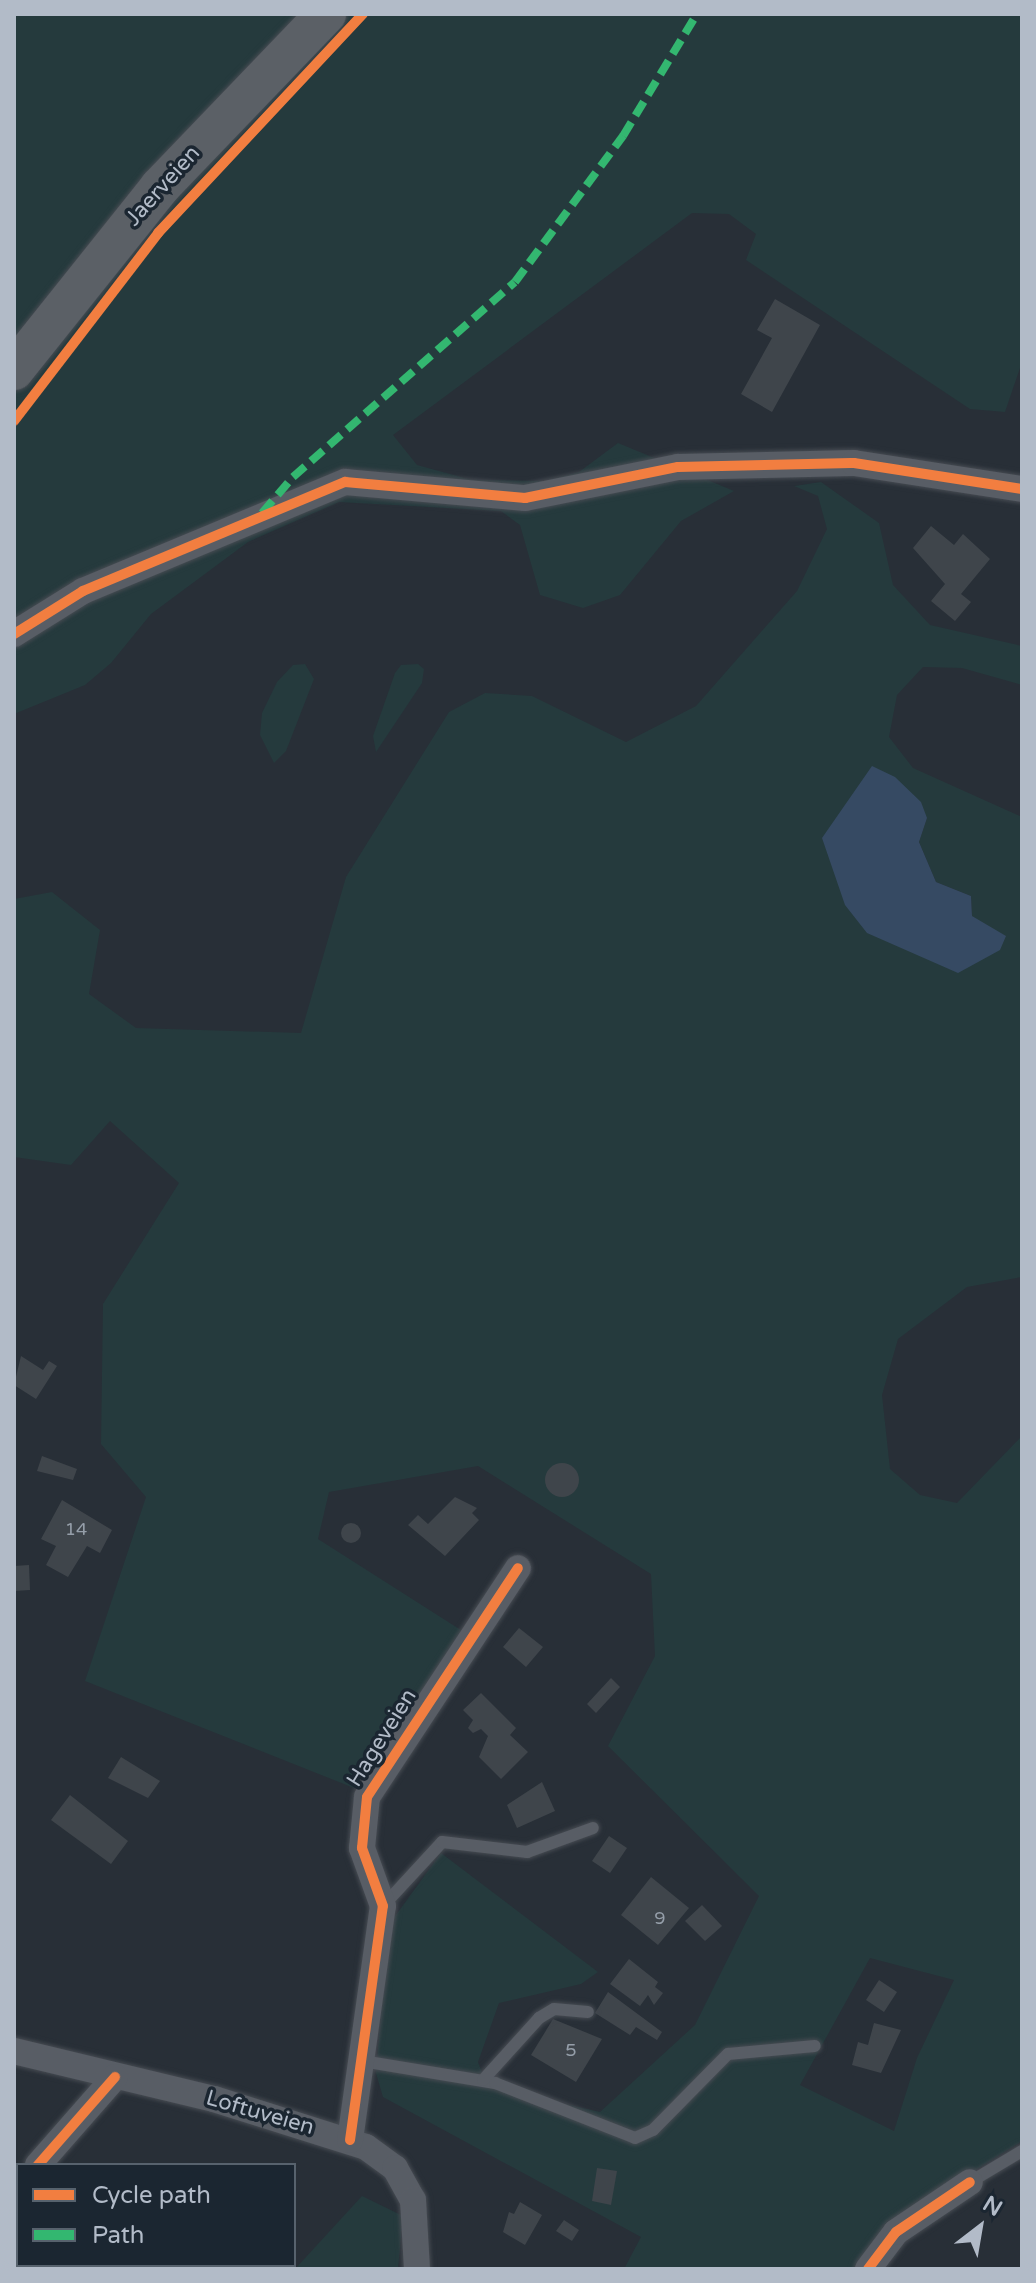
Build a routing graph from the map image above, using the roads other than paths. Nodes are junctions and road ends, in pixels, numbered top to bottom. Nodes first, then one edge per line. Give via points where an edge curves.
1 (326, 14) edge
2 (14, 370) edge
3 (1022, 489) edge
4 (14, 634) edge
5 (518, 1568) dead end
6 (593, 1828) dead end
7 (383, 1906) junction
8 (588, 2012) dead end
9 (815, 2046) dead end
10 (14, 2051) edge
11 (362, 2061) junction
12 (115, 2077) junction
13 (483, 2080) junction
14 (350, 2140) junction
15 (1022, 2151) edge
16 (40, 2163) edge
17 (970, 2182) joint
18 (417, 2269) edge
19 (868, 2269) edge

1 - 2 main road, Jaerveien via 160,187
3 - 4 street via 854,463 678,467 525,498 345,482 83,591
5 - 7 street, Hageveien via 367,1797 362,1848
6 - 7 lane via 527,1852 442,1842
7 - 11 street, Hageveien
8 - 13 lane via 567,2007 546,2013
9 - 13 lane via 728,2054 653,2130 635,2138
10 - 12 street, Loftuveien
11 - 13 lane
11 - 14 street, Hageveien
12 - 14 street, Loftuveien
12 - 16 street
14 - 18 street, Loftuveien via 378,2154 404,2180 416,2217
15 - 17 lane
17 - 19 street via 896,2232

